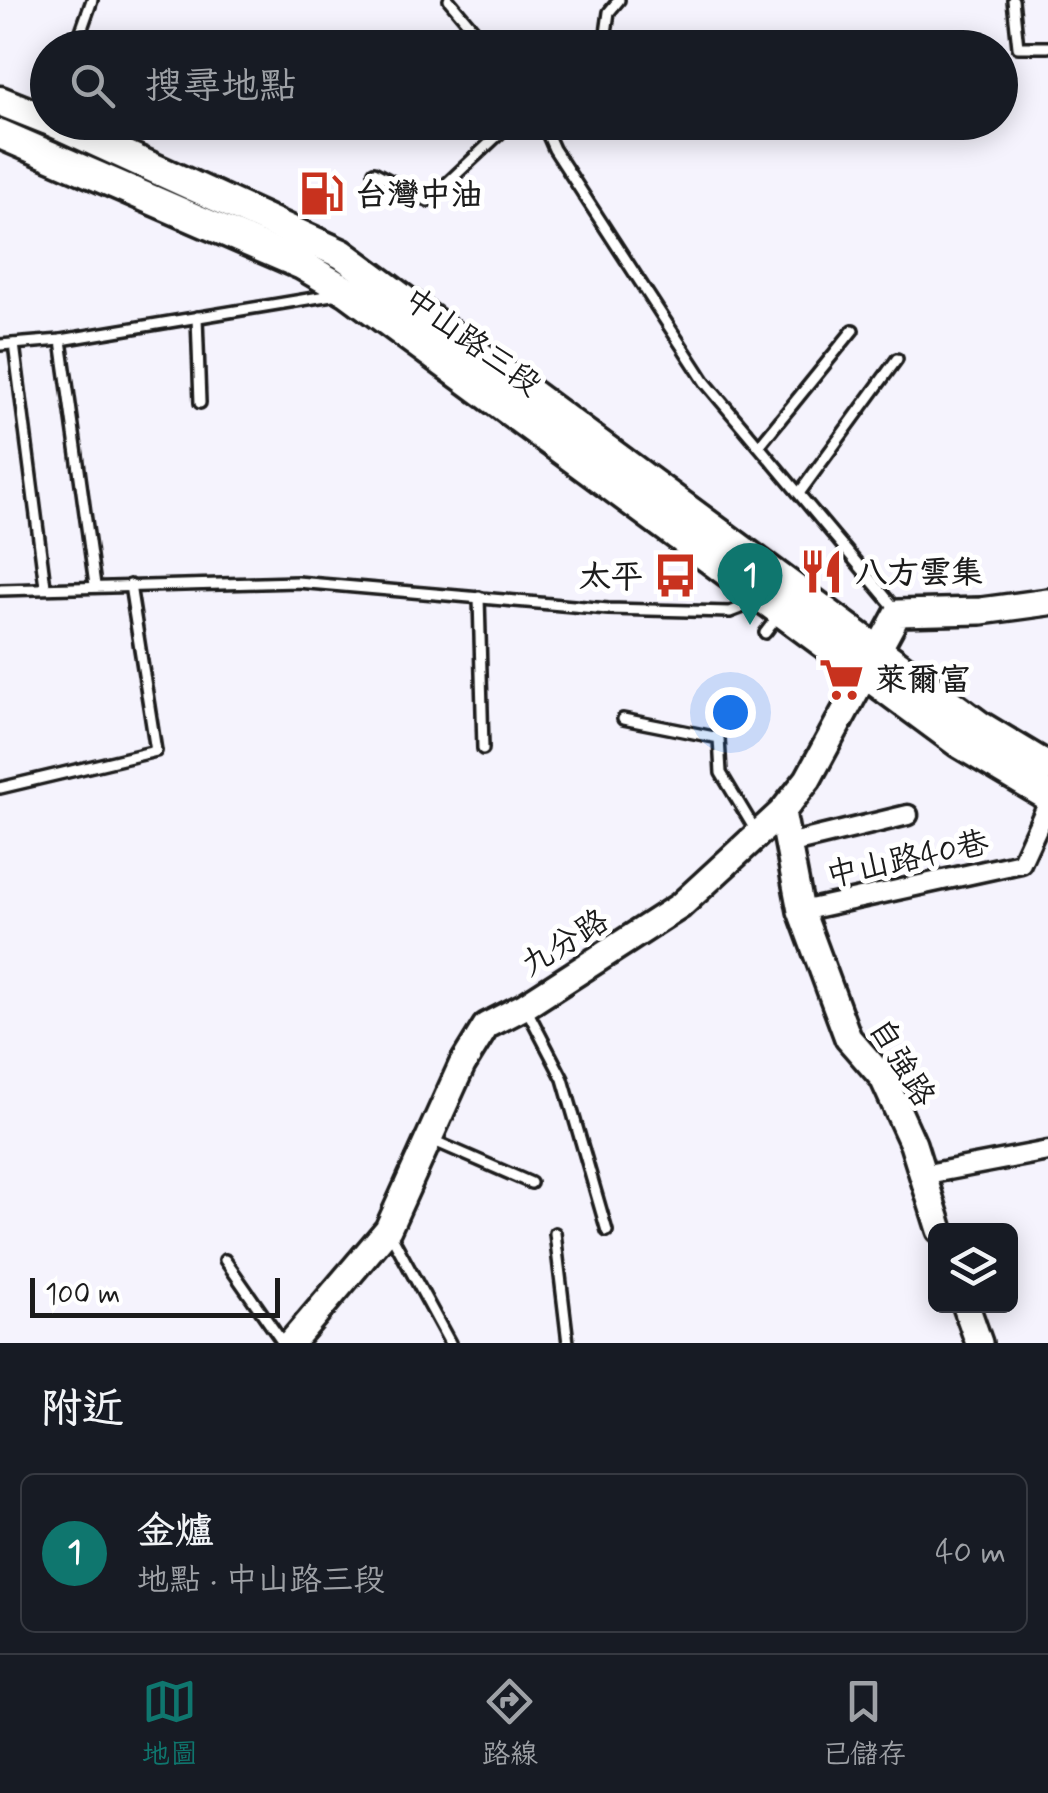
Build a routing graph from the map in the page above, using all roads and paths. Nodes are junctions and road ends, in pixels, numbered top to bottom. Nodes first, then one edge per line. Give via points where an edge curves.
1 (92, 0) edge
2 (448, 0) edge
3 (619, 0) edge
4 (1013, 0) edge
5 (81, 30) edge
6 (474, 30) edge
7 (607, 30) edge
8 (1016, 30) edge
9 (1048, 47) edge
10 (1018, 48) edge
11 (0, 101) edge
12 (30, 113) edge
13 (0, 134) edge
14 (94, 140) edge
15 (493, 140) edge
16 (553, 140) edge
17 (374, 172) dead end
18 (355, 280) junction
19 (197, 317) junction
20 (853, 330) dead end
21 (61, 340) junction
22 (14, 344) junction
23 (0, 345) edge
24 (897, 359) dead end
25 (200, 403) dead end
26 (759, 446) junction
27 (800, 492) junction
28 (786, 580) junction
29 (94, 585) junction
30 (130, 585) junction
31 (44, 586) junction
32 (0, 590) edge
33 (479, 597) junction
34 (1048, 602) edge
35 (898, 613) junction
36 (770, 615) junction
37 (871, 660) junction
38 (623, 720) dead end
39 (484, 749) dead end
40 (1048, 767) edge
41 (0, 788) edge
42 (1048, 796) edge
43 (1048, 804) edge
44 (782, 812) junction
45 (908, 815) dead end
46 (758, 835) junction
47 (788, 844) junction
48 (801, 911) junction
49 (525, 1006) junction
50 (429, 1139) junction
51 (1048, 1151) edge
52 (922, 1175) junction
53 (531, 1183) dead end
54 (938, 1223) edge
55 (388, 1229) junction
56 (607, 1231) dead end
57 (555, 1233) dead end
58 (225, 1260) dead end
59 (968, 1313) edge
60 (290, 1342) edge
61 (450, 1343) edge
62 (568, 1343) edge
63 (979, 1343) edge

1 - 5 lane
2 - 6 lane
3 - 7 lane
4 - 8 lane
9 - 10 lane
11 - 12 main road, 中山路三段
13 - 18 main road, 中山路三段 via 302,265
14 - 18 main road, 中山路三段 via 286,225
15 - 17 lane via 428,201
16 - 26 lane via 705,382
18 - 19 lane
18 - 28 main road, 中山路三段
18 - 36 main road, 中山路三段
19 - 21 lane
19 - 25 lane
20 - 26 lane
21 - 22 lane
21 - 29 lane
22 - 23 lane
22 - 31 lane
24 - 27 lane
26 - 27 lane
27 - 35 lane
28 - 36 lane
28 - 36 lane
28 - 37 main road, 中山路三段
29 - 30 lane
29 - 31 lane
30 - 33 lane via 297,582
30 - 41 lane via 156,752
31 - 32 lane
33 - 36 lane
33 - 39 lane
34 - 35 street
35 - 37 street, 九分路
36 - 37 main road, 中山路三段
37 - 40 main road
37 - 42 main road via 958,743
37 - 44 street, 九分路 via 808,780
38 - 46 lane via 719,738 721,773
43 - 48 street, 中山路40巷 via 1021,863
44 - 46 street, 九分路
44 - 47 street, 自強路
45 - 47 street
46 - 49 street, 九分路 via 680,906
47 - 48 street, 自強路
48 - 52 street, 自強路 via 848,1038 883,1078
49 - 50 street, 九分路 via 486,1026
49 - 56 lane via 563,1079
50 - 53 lane
50 - 55 street, 九分路
51 - 52 street
52 - 54 street, 自強路
55 - 60 street, 九分路
55 - 61 lane
57 - 62 lane
58 - 60 lane
59 - 63 street

